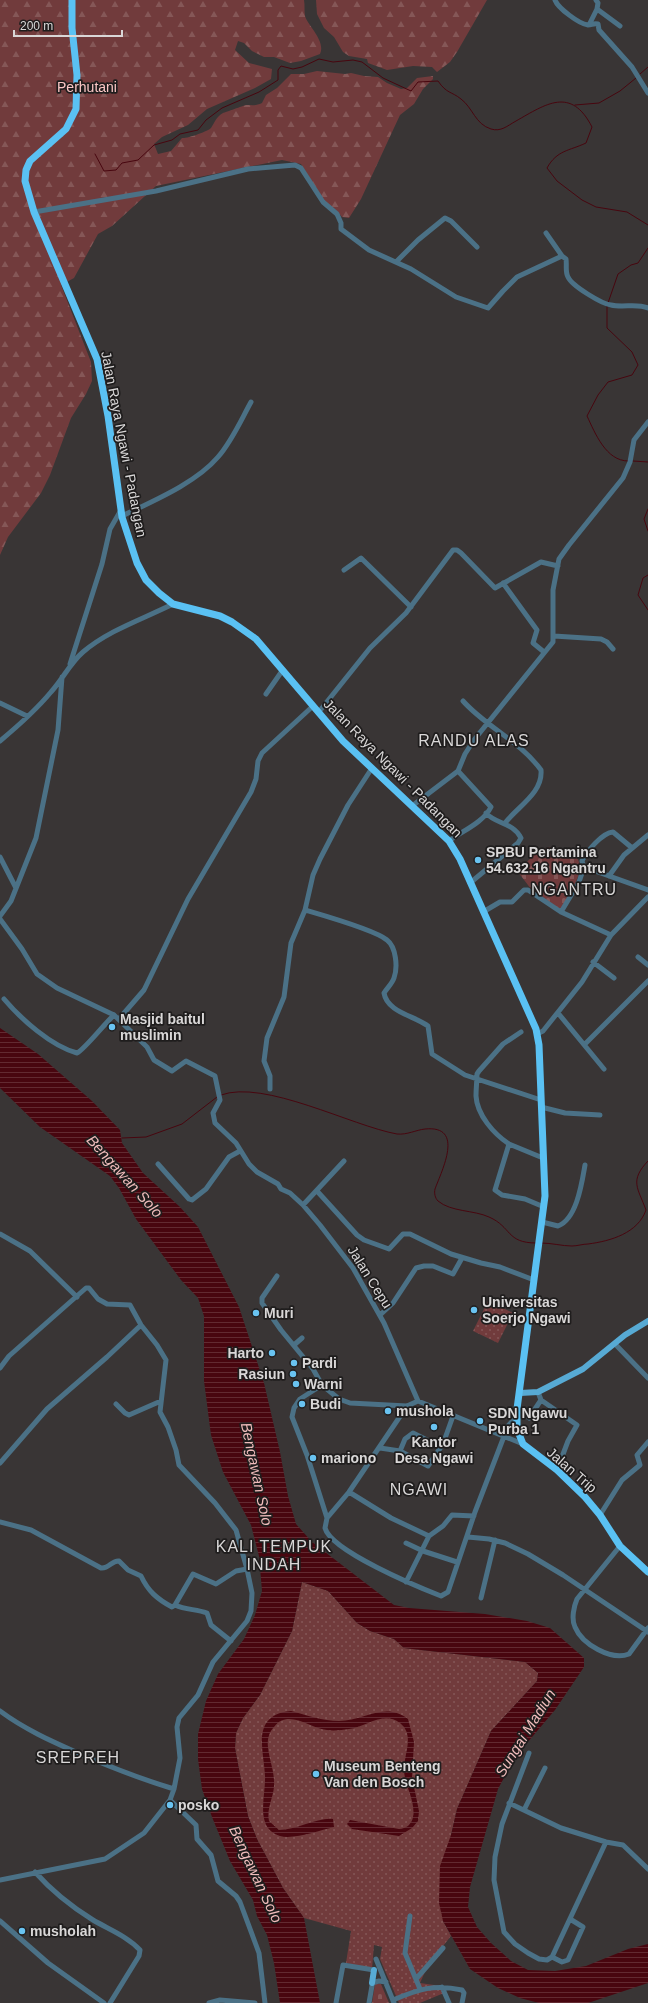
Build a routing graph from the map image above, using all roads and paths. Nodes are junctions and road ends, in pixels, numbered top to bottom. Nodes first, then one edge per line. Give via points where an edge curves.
1 (72, 0) edge
2 (555, 0) edge
3 (596, 0) edge
4 (597, 9) junction
5 (589, 25) junction
6 (620, 26) dead end
7 (648, 93) edge
8 (34, 212) junction
9 (546, 233) dead end
10 (477, 247) dead end
11 (562, 256) junction
12 (396, 262) junction
13 (648, 308) edge
14 (251, 402) dead end
15 (648, 422) edge
16 (122, 513) junction
17 (558, 566) junction
18 (344, 570) dead end
19 (503, 583) junction
20 (173, 604) junction
21 (410, 607) junction
22 (554, 636) junction
23 (613, 649) dead end
24 (544, 652) junction
25 (69, 665) junction
26 (282, 671) junction
27 (62, 677) junction
28 (266, 694) dead end
29 (463, 701) dead end
30 (0, 703) edge
31 (313, 706) junction
32 (318, 713) junction
33 (26, 716) junction
34 (487, 724) junction
35 (0, 741) edge
36 (372, 768) junction
37 (458, 771) junction
38 (412, 806) junction
39 (486, 813) junction
40 (505, 823) junction
41 (648, 835) edge
42 (449, 842) junction
43 (631, 847) junction
44 (0, 857) edge
45 (584, 867) junction
46 (609, 876) junction
47 (470, 883) junction
48 (16, 888) junction
49 (648, 890) edge
50 (648, 897) edge
51 (305, 910) junction
52 (483, 912) junction
53 (561, 912) junction
54 (0, 916) edge
55 (0, 919) edge
56 (611, 935) junction
57 (638, 957) dead end
58 (593, 962) junction
59 (648, 965) edge
60 (614, 978) dead end
61 (648, 981) edge
62 (4, 999) dead end
63 (558, 1013) junction
64 (114, 1015) junction
65 (118, 1019) junction
66 (521, 1032) dead end
67 (537, 1034) junction
68 (585, 1044) junction
69 (604, 1069) dead end
70 (477, 1079) junction
71 (270, 1089) dead end
72 (541, 1103) junction
73 (600, 1115) dead end
74 (509, 1144) junction
75 (240, 1151) junction
76 (543, 1158) junction
77 (344, 1161) dead end
78 (158, 1164) dead end
79 (585, 1165) dead end
80 (317, 1191) junction
81 (303, 1205) junction
82 (544, 1208) junction
83 (542, 1222) junction
84 (0, 1234) edge
85 (462, 1258) junction
86 (277, 1276) dead end
87 (534, 1280) junction
88 (77, 1297) junction
89 (380, 1315) junction
90 (648, 1321) edge
91 (141, 1325) junction
92 (302, 1338) dead end
93 (615, 1344) junction
94 (294, 1345) junction
95 (0, 1368) edge
96 (648, 1378) edge
97 (322, 1385) junction
98 (538, 1392) junction
99 (520, 1393) junction
100 (418, 1400) junction
101 (541, 1400) junction
102 (161, 1401) junction
103 (116, 1404) dead end
104 (407, 1406) junction
105 (453, 1416) junction
106 (516, 1417) junction
107 (530, 1418) dead end
108 (504, 1437) junction
109 (648, 1442) edge
110 (523, 1444) junction
111 (441, 1447) junction
112 (380, 1448) junction
113 (400, 1451) junction
114 (0, 1462) edge
115 (557, 1470) junction
116 (349, 1492) junction
117 (600, 1515) junction
118 (474, 1516) junction
119 (327, 1518) junction
120 (0, 1522) edge
121 (430, 1536) junction
122 (468, 1537) junction
123 (495, 1540) junction
124 (406, 1543) dead end
125 (620, 1546) junction
126 (423, 1551) junction
127 (457, 1562) junction
128 (247, 1569) junction
129 (648, 1572) edge
130 (406, 1582) junction
131 (585, 1589) junction
132 (481, 1598) dead end
133 (175, 1606) junction
134 (647, 1630) edge
135 (231, 1641) junction
136 (0, 1711) edge
137 (529, 1753) dead end
138 (545, 1768) dead end
139 (174, 1789) junction
140 (170, 1800) junction
141 (509, 1803) junction
142 (524, 1810) junction
143 (606, 1842) junction
144 (648, 1869) edge
145 (35, 1872) junction
146 (0, 1880) edge
147 (410, 1916) dead end
148 (570, 1919) junction
149 (0, 1921) edge
150 (443, 1948) dead end
151 (552, 1957) junction
152 (374, 1970) junction
153 (416, 1979) junction
154 (386, 1982) junction
155 (372, 1983) junction
156 (442, 1987) junction
157 (420, 1989) junction
158 (394, 2001) edge
159 (104, 2003) edge
160 (110, 2003) edge
161 (209, 2003) edge
162 (255, 2003) edge
163 (265, 2003) edge
164 (336, 2003) edge
165 (369, 2003) edge
166 (449, 2003) edge
167 (462, 2003) edge

1 - 8 highway, Jalan Raya Ngawi - Padangan via 76,109 66,129 36,155 28,166 25,181
2 - 5 street via 562,10
3 - 4 street
4 - 5 street
4 - 6 street
5 - 7 street via 598,24 599,30 618,49
8 - 12 street via 156,191 248,168 290,164 301,168 323,202 337,214 341,229 369,250
8 - 16 highway, Jalan Raya Ngawi - Padangan via 97,359
9 - 11 street
10 - 12 street via 445,218
11 - 12 street via 518,277 487,308 456,297
11 - 13 street via 566,259 566,272 570,281 605,303 612,306
14 - 16 street via 227,444 209,467 158,498
15 - 17 street via 634,440 630,462 623,478 564,551
16 - 20 highway, Jalan Raya Ngawi - Padangan via 131,549 142,573 159,594
16 - 25 street via 110,529 102,564
17 - 19 street via 541,562
17 - 22 street via 553,595
18 - 21 street via 361,558
19 - 21 street via 492,587 471,562 459,551 454,550
19 - 24 street via 537,630 533,643
20 - 25 street via 102,638
20 - 26 highway, Jalan Raya Ngawi - Padangan via 220,616 232,622 256,639
21 - 32 street via 370,648
22 - 23 street via 600,639
22 - 24 street
24 - 34 street
25 - 27 street
26 - 28 street
26 - 31 highway, Jalan Raya Ngawi - Padangan
27 - 33 street via 51,692
27 - 48 street via 58,730 49,782 36,838
29 - 34 street
30 - 33 street
31 - 32 highway, Jalan Raya Ngawi - Padangan
31 - 65 street via 262,753 251,792 188,899 152,974 137,999
32 - 36 highway, Jalan Raya Ngawi - Padangan
33 - 35 street
34 - 37 street via 467,749
34 - 40 street via 519,747 542,772 530,798
36 - 38 highway, Jalan Raya Ngawi - Padangan
36 - 51 street via 348,805 320,859 313,875
37 - 38 street
37 - 39 street via 491,805 491,809
38 - 42 highway, Jalan Raya Ngawi - Padangan
39 - 40 street via 493,820
39 - 42 street
40 - 47 street via 519,834 520,840
41 - 43 street
42 - 47 highway, Jalan Raya Ngawi - Padangan via 460,859
43 - 45 street via 610,832 584,857
43 - 46 street
44 - 48 street
45 - 46 street
45 - 53 street via 579,882
46 - 49 street
47 - 52 highway, Jalan Raya Ngawi - Padangan
48 - 54 street via 9,905
50 - 56 street
51 - 70 street via 388,940 394,951 395,971 394,980 384,993 385,998 401,1012 428,1026 432,1054 458,1071
51 - 71 street via 290,951 282,1003 267,1038 264,1061 270,1076
52 - 53 street via 500,902 512,902 524,890 528,890
52 - 67 highway, Jalan Raya Ngawi - Padangan
53 - 56 street
55 - 64 street via 37,974 58,988
56 - 58 street
57 - 59 street
58 - 60 street
58 - 63 street via 582,982
61 - 68 street
62 - 64 street via 20,1016 54,1042 77,1053
63 - 67 street
63 - 68 street
64 - 65 street
65 - 75 street, Jalan Cepu via 146,1048 155,1062 172,1071 188,1061 214,1075 220,1100 214,1111 214,1122 236,1143
66 - 70 street via 503,1044 479,1071
67 - 72 highway, Jalan Raya Ngawi - Padangan
68 - 69 street
70 - 72 street
70 - 74 street via 476,1096 479,1109 496,1135
72 - 73 street via 565,1113
72 - 76 highway, Jalan Raya Ngawi - Padangan
74 - 76 street
74 - 82 street via 495,1190 502,1195 525,1199
75 - 78 street via 226,1160 206,1189 192,1200
75 - 81 street, Jalan Cepu via 257,1172 278,1184 282,1190 290,1193
76 - 82 highway, Jalan Raya Ngawi - Padangan
77 - 80 street
79 - 83 street via 577,1202 565,1221 558,1226
80 - 81 street
80 - 85 street via 364,1240 389,1249 406,1233
81 - 89 street, Jalan Cepu via 349,1263
82 - 83 highway, Jalan Raya Ngawi - Padangan
83 - 87 highway, Jalan Raya Ngawi - Padangan
84 - 88 street via 30,1252
85 - 87 street via 494,1265
85 - 89 street via 453,1274 433,1266 416,1268 393,1303
86 - 94 street via 261,1301 270,1317
87 - 99 highway
88 - 91 street via 88,1288 107,1304 128,1304
88 - 95 street via 9,1356
89 - 100 street, Jalan Cepu
90 - 93 main road
91 - 102 street via 166,1360
91 - 114 street via 43,1413
92 - 94 street
93 - 96 street
93 - 98 main road via 583,1369
94 - 97 street
97 - 104 street via 339,1399 350,1404
97 - 119 street via 300,1399 292,1417
98 - 99 main road
98 - 101 street
99 - 106 highway
100 - 104 street
100 - 105 street
101 - 107 street
101 - 115 street via 577,1426
102 - 103 street via 129,1414 125,1414
102 - 128 street via 161,1415 168,1427 179,1465 233,1525
104 - 112 street
105 - 108 street
105 - 111 street
106 - 108 street via 510,1423
106 - 110 highway via 517,1429
108 - 110 street
108 - 118 street
109 - 117 street via 638,1453 640,1465 622,1480
110 - 115 highway, Jalan Trip
111 - 113 street via 413,1433 404,1439
111 - 113 street via 428,1466
112 - 113 street
112 - 116 street
115 - 117 highway, Jalan Trip
116 - 119 street
116 - 121 street via 391,1518
117 - 125 highway, Jalan Trip
118 - 121 street via 451,1516
118 - 122 street
119 - 130 street via 325,1530 336,1542
120 - 133 street via 31,1530 101,1568 119,1561 128,1570 141,1576 146,1588 154,1596 170,1606
121 - 126 street
122 - 123 street
122 - 127 street
123 - 131 street via 528,1554
123 - 132 street
124 - 126 street
125 - 129 highway, Jalan Trip
125 - 131 street
126 - 127 street
126 - 130 street
127 - 130 street via 448,1592 444,1596
128 - 133 street via 236,1571 216,1584 193,1574
128 - 135 street via 252,1593 251,1611 247,1621
131 - 134 street
131 - 134 street via 575,1602 574,1626 598,1650 612,1656 621,1657 629,1654
133 - 135 street via 207,1613 211,1625
135 - 139 street via 213,1662 198,1696 178,1722 180,1758
136 - 139 street via 24,1728 119,1772
137 - 141 street
138 - 142 street
139 - 140 street
140 - 145 street via 144,1833 110,1857
140 - 163 street via 196,1825 197,1839 211,1855 218,1881 240,1902 259,1953
141 - 142 street
141 - 151 street via 498,1840 493,1871 501,1927 515,1944 528,1953 544,1960
142 - 143 street via 561,1828
143 - 144 street via 627,1847
143 - 148 street
145 - 146 street
145 - 160 street via 87,1916 140,1950 139,1956
147 - 153 street via 404,1950
148 - 151 street
148 - 151 street via 583,1927 568,1960 562,1962
149 - 159 street via 48,1963
150 - 153 street
152 - 154 street via 376,1959
152 - 155 main road
152 - 164 street via 343,1965
153 - 157 street
154 - 155 street
154 - 158 street
155 - 165 street
156 - 157 street via 430,1986
156 - 166 street
156 - 167 street via 462,1990
157 - 158 street
161 - 162 street via 220,2000

